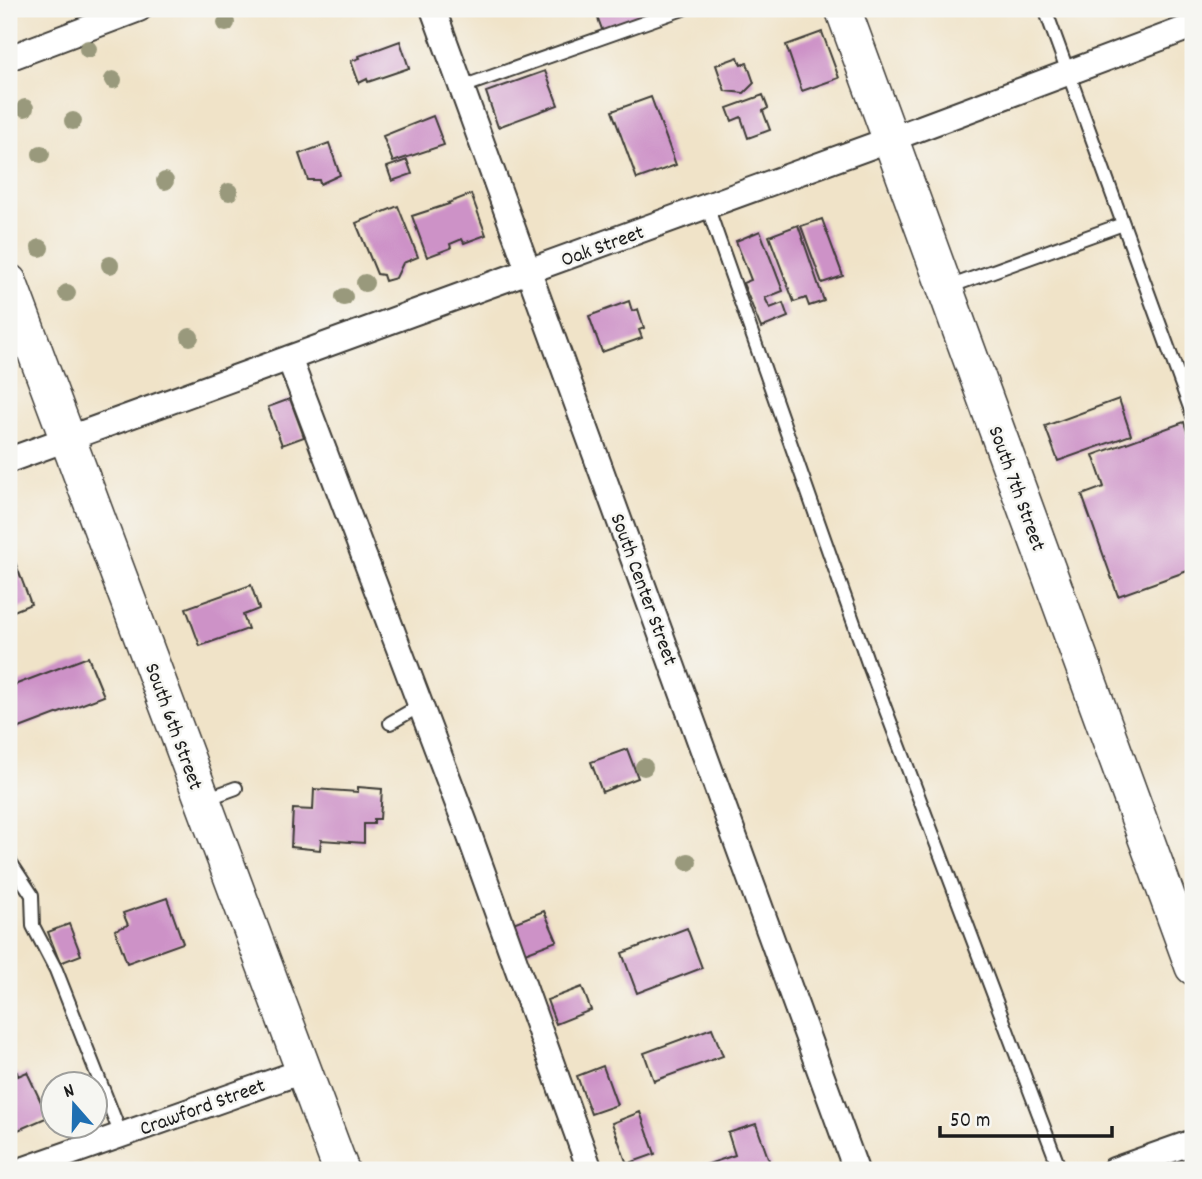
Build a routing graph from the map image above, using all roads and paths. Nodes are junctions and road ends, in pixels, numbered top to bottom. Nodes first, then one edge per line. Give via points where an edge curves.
1 (139, 9) edge
2 (433, 9) edge
3 (683, 9) edge
4 (843, 9) edge
5 (1045, 9) edge
6 (110, 14) edge
7 (1193, 26) edge
8 (9, 58) edge
9 (1069, 72) junction
10 (462, 87) junction
11 (891, 139) junction
12 (707, 206) junction
13 (1123, 224) junction
14 (530, 271) junction
15 (9, 282) edge
16 (945, 288) junction
17 (289, 358) junction
18 (1193, 416) edge
19 (67, 439) junction
20 (9, 460) edge
21 (421, 705) junction
22 (390, 723) dead end
23 (236, 788) dead end
24 (202, 800) junction
25 (9, 860) edge
26 (1184, 916) edge
27 (1193, 967) edge
28 (303, 1071) junction
29 (121, 1135) junction
30 (1193, 1142) edge
31 (22, 1170) edge
32 (341, 1170) edge
33 (590, 1170) edge
34 (856, 1170) edge
35 (1060, 1170) edge
36 (1114, 1170) edge

1 - 6 street
2 - 10 street, South Center Street
3 - 10 lane
4 - 11 main road, South 7th Street
5 - 9 lane
6 - 8 street
7 - 9 street, Oak Street
9 - 11 street, Oak Street
9 - 13 lane
10 - 14 street, South Center Street
11 - 12 street, Oak Street
11 - 16 main road, South 7th Street
12 - 14 street, Oak Street
12 - 35 lane via 868,663
13 - 16 lane
13 - 18 lane
14 - 17 street, Oak Street
14 - 34 street, South Center Street
15 - 19 main road, South 6th Street
16 - 26 main road, South 7th Street
17 - 19 street, Oak Street
17 - 21 street
19 - 20 street, Oak Street
19 - 24 main road, South 6th Street
21 - 22 lane
21 - 33 street
23 - 24 lane
24 - 28 main road, South 6th Street
25 - 29 lane via 32,895 33,926 56,970
26 - 27 main road, South 7th Street
28 - 29 street, Crawford Street
28 - 32 main road, South 6th Street
29 - 31 street, Crawford Street
30 - 36 street

